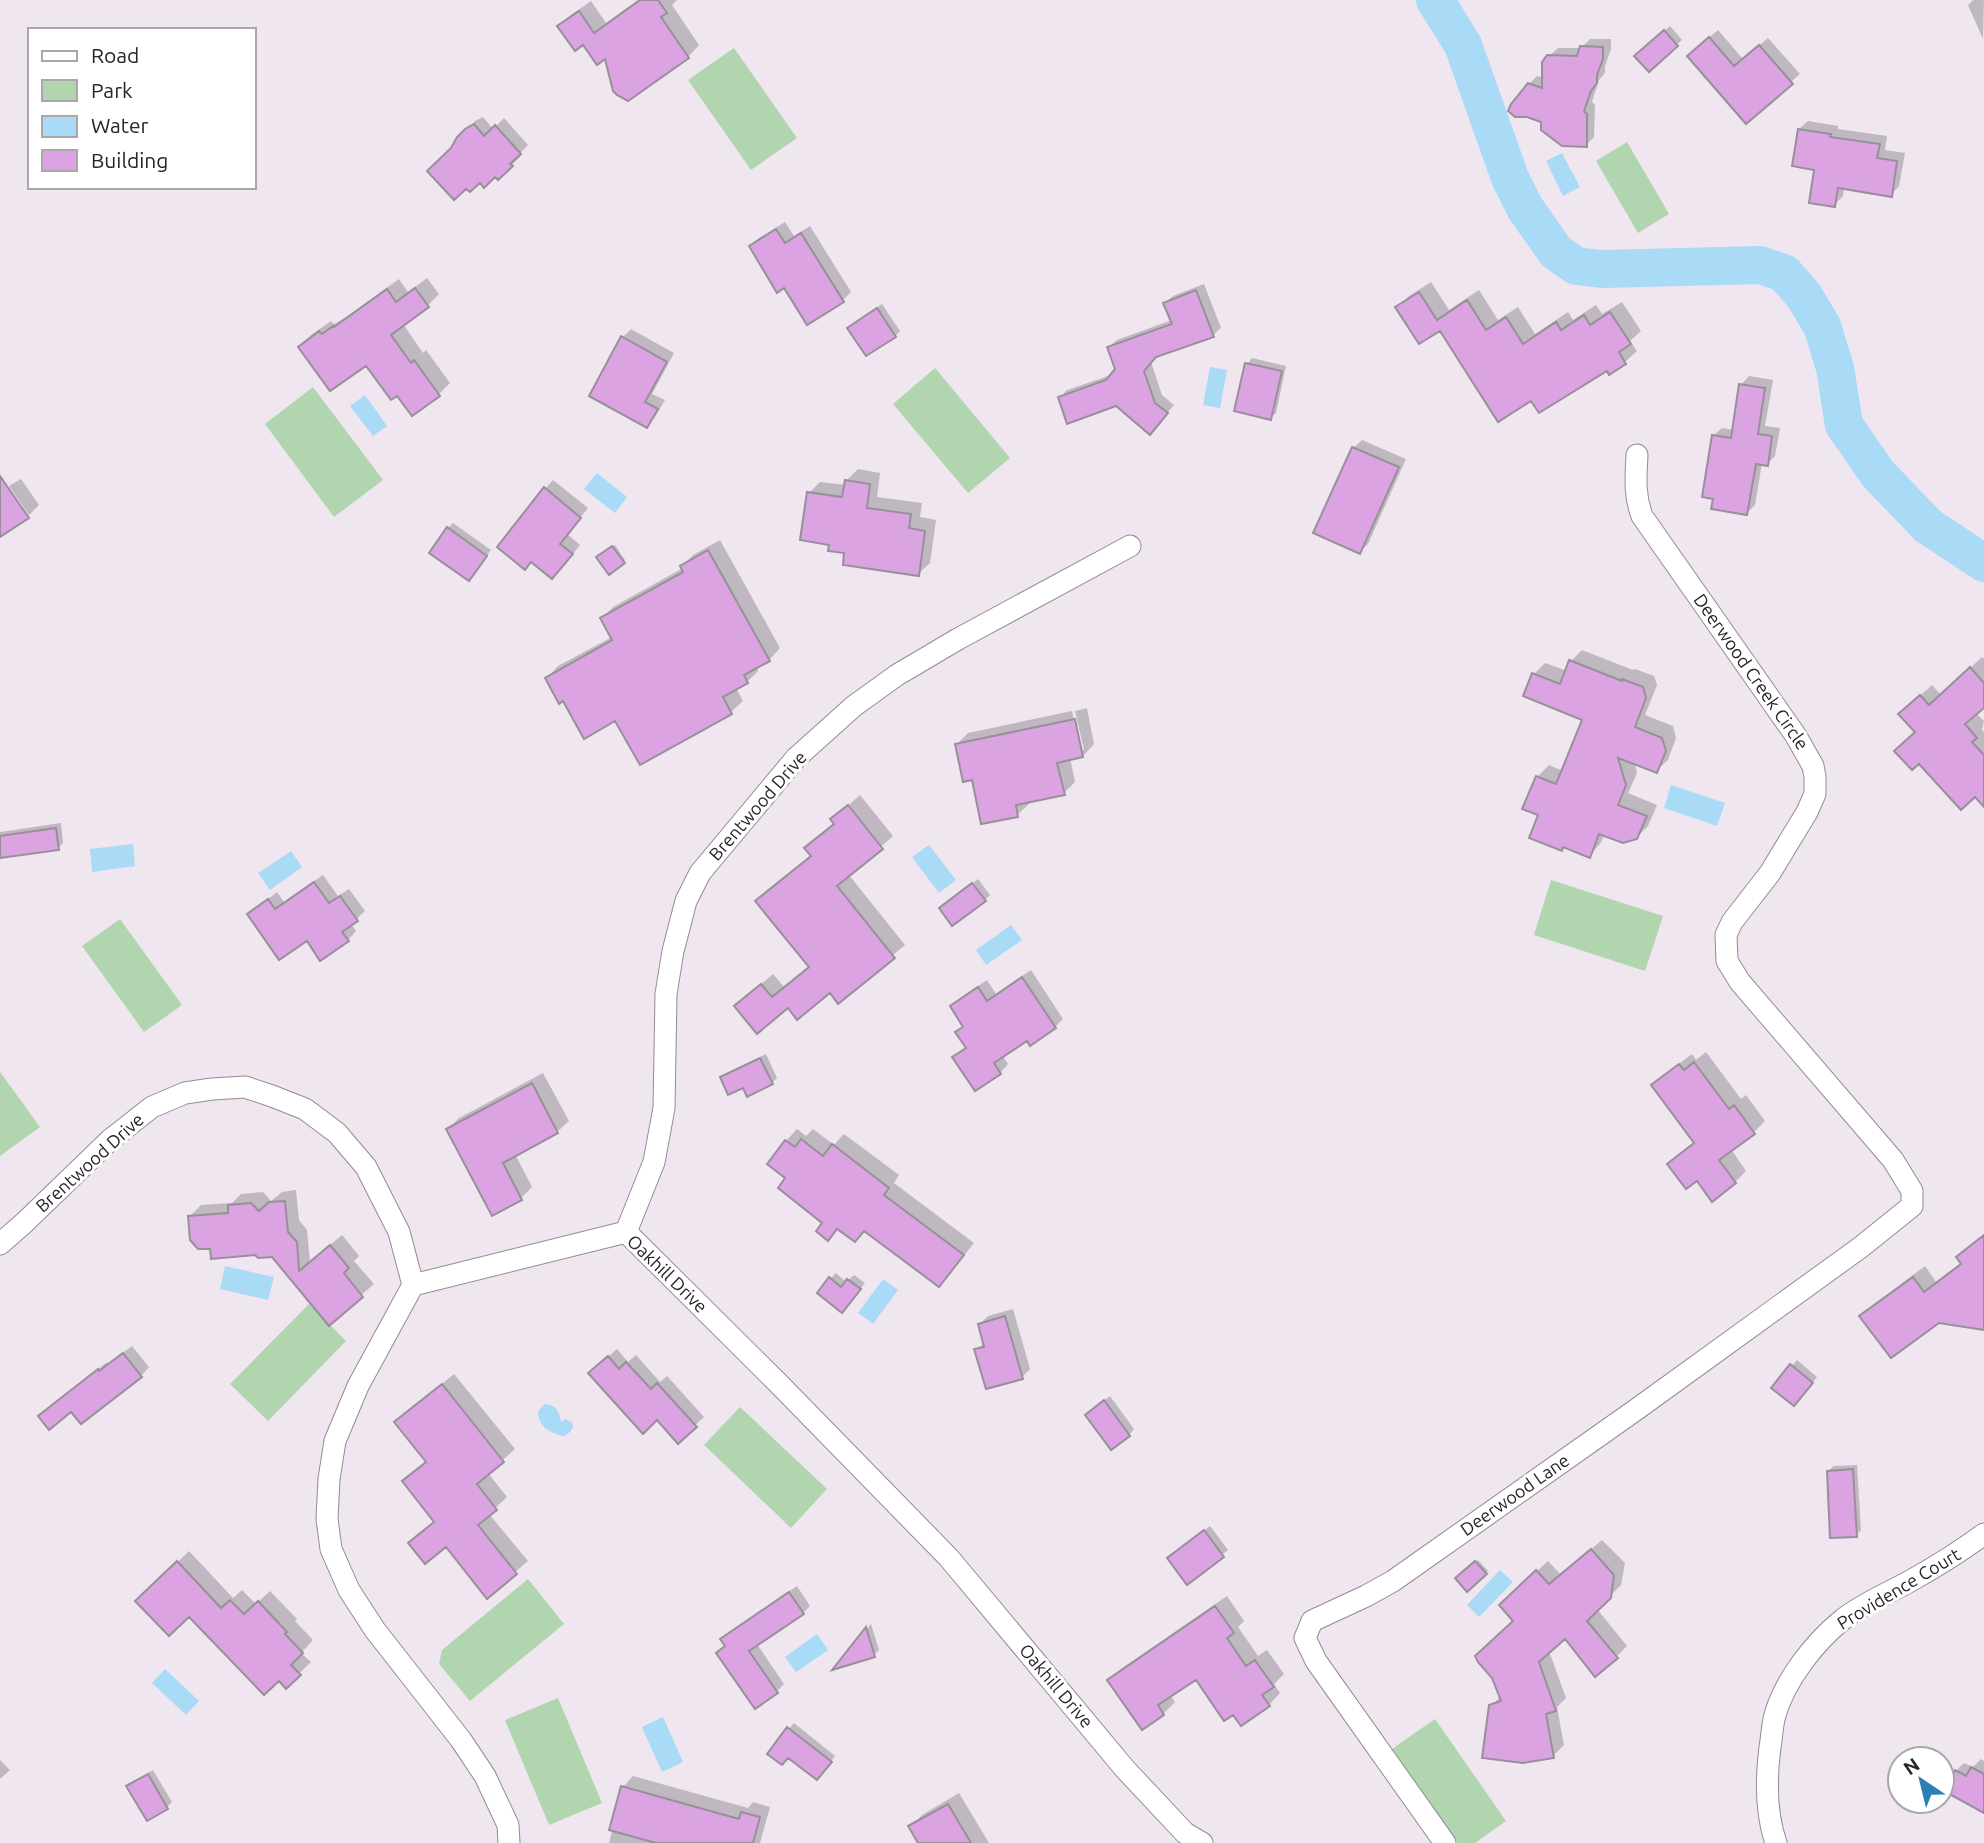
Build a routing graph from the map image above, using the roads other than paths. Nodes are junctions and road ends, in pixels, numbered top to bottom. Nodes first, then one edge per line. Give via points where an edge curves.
1 (1637, 455) dead end
2 (1130, 546) dead end
3 (1912, 1191) joint
4 (626, 1232) junction
5 (0, 1244) edge
6 (413, 1285) junction
7 (1984, 1534) edge
8 (509, 1843) edge
9 (1202, 1843) edge
10 (1445, 1843) edge
11 (1776, 1843) edge

1 - 3 street, Deerwood Creek Circle via 1635,489 1642,516 1807,752 1815,777 1815,794 1807,812 1770,873 1732,922 1726,935 1727,961 1893,1160
2 - 4 street, Brentwood Drive via 958,639 854,706 796,758 700,873 686,901 666,994 664,1108 654,1162
3 - 10 street, Deerwood Lane via 1912,1206 1861,1247 1637,1409 1393,1581 1312,1621 1305,1638 1316,1661
4 - 6 street, Oakhill Drive
4 - 9 street, Oakhill Drive via 949,1558 1125,1769 1185,1833
5 - 6 street, Brentwood Drive via 110,1140 152,1107 185,1093 245,1087 305,1110 352,1150 366,1167 399,1232
6 - 8 street via 358,1386 335,1441 327,1519 331,1549 349,1590 375,1630 485,1776 508,1825
7 - 11 street, Providence Court via 1957,1555 1842,1619 1810,1651 1775,1715 1768,1786

